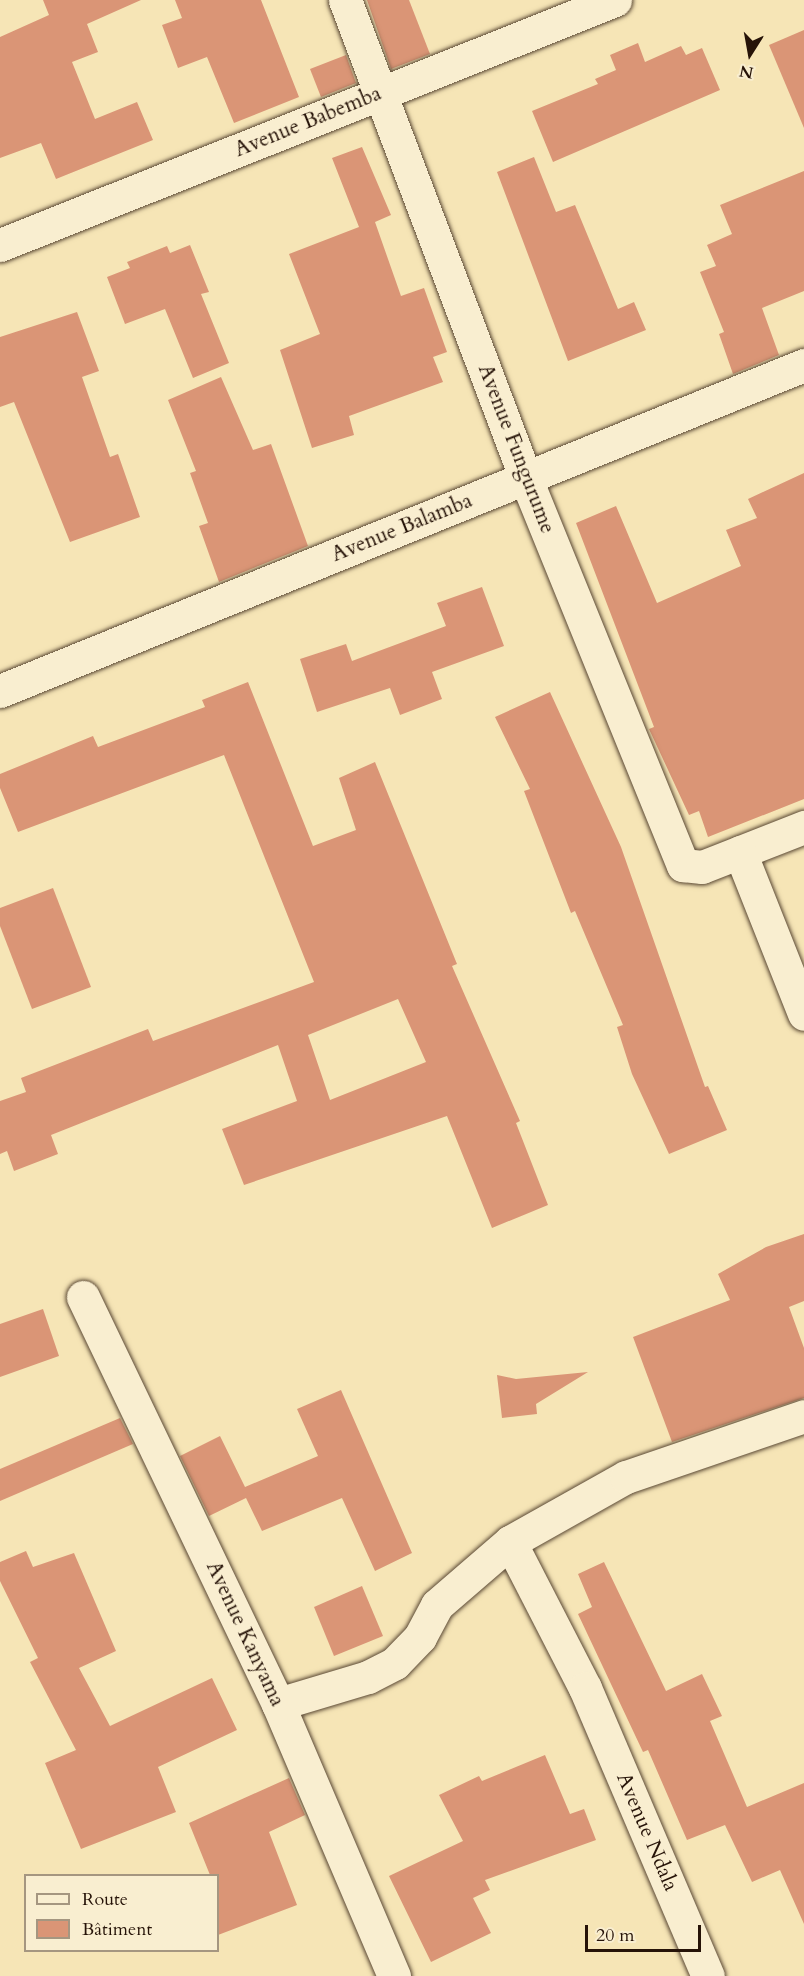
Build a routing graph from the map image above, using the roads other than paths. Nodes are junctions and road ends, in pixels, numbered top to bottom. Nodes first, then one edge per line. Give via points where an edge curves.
1 (345, 0) edge
2 (615, 0) edge
3 (381, 93) junction
4 (0, 245) edge
5 (804, 365) edge
6 (526, 479) junction
7 (0, 691) edge
8 (804, 826) edge
9 (727, 857) junction
10 (804, 1014) edge
11 (83, 1297) dead end
12 (804, 1416) edge
13 (510, 1542) junction
14 (278, 1704) junction
15 (394, 1976) edge
16 (708, 1976) edge

1 - 3 street, Avenue Fungurume
2 - 3 street, Avenue Babemba
3 - 4 street, Avenue Babemba
3 - 6 street, Avenue Fungurume
5 - 6 street, Avenue Balamba
6 - 7 street, Avenue Balamba
6 - 9 street, Avenue Fungurume via 680,858 692,868
8 - 9 street
9 - 10 street
11 - 14 street, Avenue Kanyama
12 - 13 street via 626,1478
13 - 14 street via 444,1599 420,1638 395,1663 368,1677
13 - 16 street, Avenue Ndala via 585,1689
14 - 15 street, Avenue Kanyama

